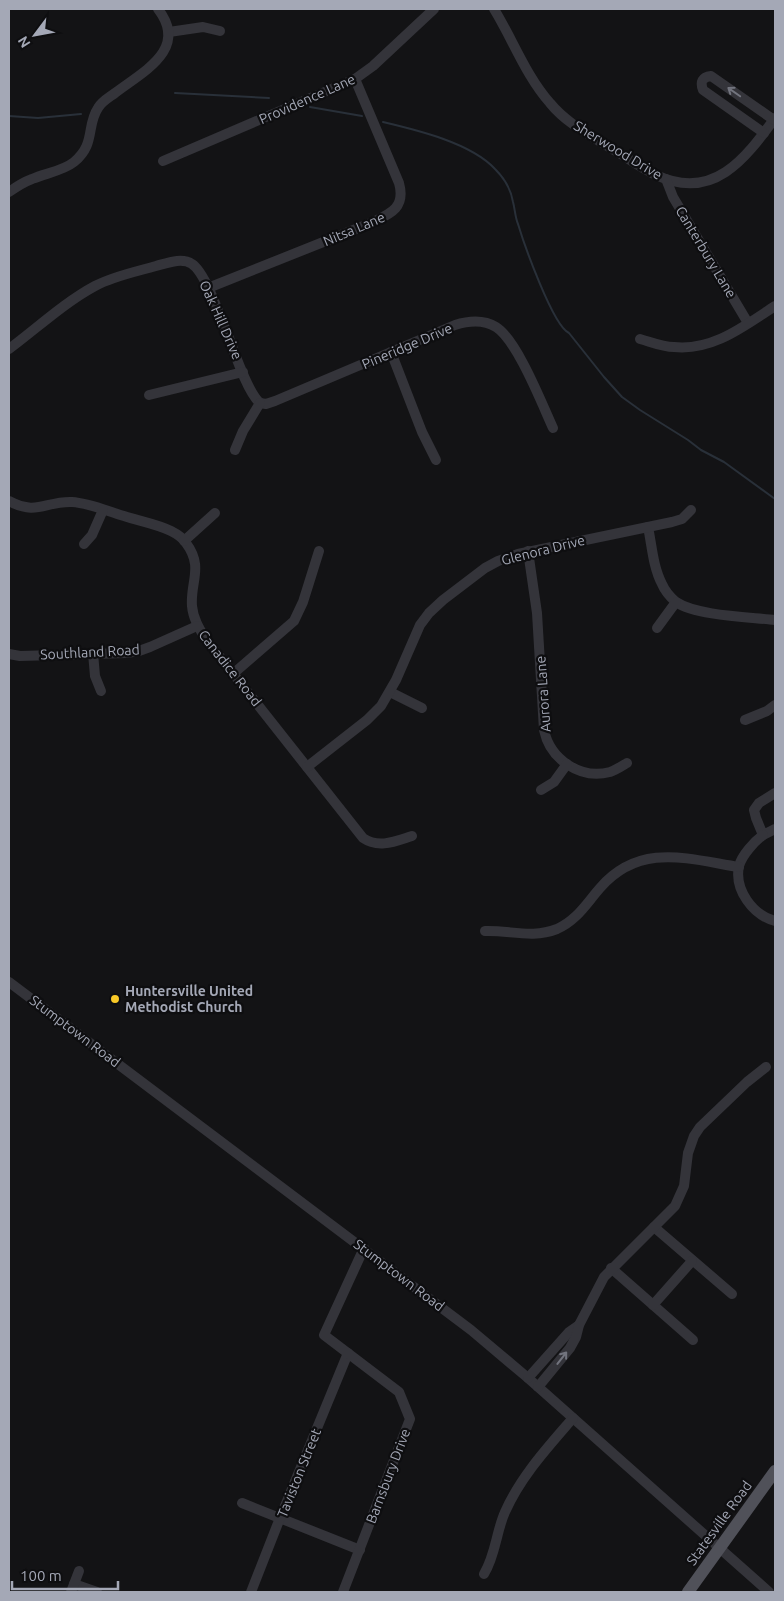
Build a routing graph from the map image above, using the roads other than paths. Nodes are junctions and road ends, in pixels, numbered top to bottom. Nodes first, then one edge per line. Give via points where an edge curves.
1 (158, 9) edge
2 (434, 9) edge
3 (494, 9) edge
4 (220, 31) dead end
5 (169, 32) junction
6 (355, 79) junction
7 (775, 119) edge
8 (764, 133) junction
9 (163, 161) dead end
10 (666, 179) junction
11 (9, 192) edge
12 (208, 288) junction
13 (775, 306) edge
14 (748, 323) junction
15 (640, 339) dead end
16 (9, 349) edge
17 (391, 352) junction
18 (243, 372) junction
19 (149, 395) dead end
20 (260, 403) junction
21 (552, 428) dead end
22 (236, 450) dead end
23 (436, 460) dead end
24 (9, 501) edge
25 (103, 510) junction
26 (691, 510) dead end
27 (215, 513) dead end
28 (648, 527) junction
29 (184, 540) junction
30 (84, 544) dead end
31 (319, 551) dead end
32 (528, 551) junction
33 (676, 602) junction
34 (775, 620) edge
35 (197, 626) junction
36 (657, 628) dead end
37 (93, 653) junction
38 (9, 654) edge
39 (234, 673) junction
40 (101, 691) dead end
41 (390, 692) junction
42 (775, 706) edge
43 (422, 708) dead end
44 (745, 720) dead end
45 (627, 763) dead end
46 (567, 764) junction
47 (306, 767) junction
48 (541, 790) dead end
49 (775, 794) edge
50 (775, 829) edge
51 (763, 835) junction
52 (412, 836) dead end
53 (739, 867) junction
54 (775, 921) edge
55 (485, 931) dead end
56 (9, 982) edge
57 (766, 1067) dead end
58 (654, 1227) junction
59 (364, 1248) junction
60 (692, 1261) junction
61 (611, 1268) junction
62 (732, 1294) dead end
63 (653, 1305) junction
64 (578, 1324) junction
65 (693, 1340) dead end
66 (348, 1353) junction
67 (528, 1378) junction
68 (538, 1387) junction
69 (573, 1418) junction
70 (775, 1471) edge
71 (242, 1502) dead end
72 (280, 1518) junction
73 (719, 1548) junction
74 (360, 1550) junction
75 (79, 1571) dead end
76 (484, 1574) dead end
77 (73, 1588) edge
78 (97, 1592) edge
79 (252, 1592) edge
80 (344, 1592) edge
81 (688, 1592) edge
82 (769, 1592) edge

1 - 5 street
2 - 6 street, Providence Lane
3 - 10 street, Sherwood Drive via 540,91 558,112 602,143
4 - 5 street via 203,27
5 - 11 street via 168,43 161,56 99,107 91,137 80,157 66,167 31,179
6 - 9 street, Providence Lane
6 - 12 street, Nitsa Lane via 398,183 401,196 398,206 385,217
7 - 8 street, Sherwood Drive
7 -> 8 street via 711,76 702,80 703,90
8 - 10 street, Sherwood Drive via 742,160 717,178 698,183
10 - 14 street, Canterbury Lane via 673,197
12 - 16 street, Oak Hill Drive via 196,267 179,260 116,277 90,289
12 - 18 street, Oak Hill Drive
13 - 14 street
14 - 15 street via 721,339 695,347 667,346
17 - 20 street, Pineridge Drive via 275,401
17 - 21 street, Pineridge Drive via 463,322 480,321 494,326 504,333 519,357
17 - 23 street
18 - 19 street
18 - 20 street, Oak Hill Drive
20 - 22 street
24 - 25 street via 31,509 70,502
25 - 29 street via 164,528
25 - 30 street via 92,535
26 - 28 street, Glenora Drive via 682,519
27 - 29 street
28 - 32 street, Glenora Drive
28 - 33 street via 661,583
29 - 35 street, Canadice Road via 194,560 196,578 192,607
31 - 39 street via 304,602 294,621
32 - 41 street, Glenora Drive via 485,568 428,613
32 - 46 street, Aurora Lane via 537,613 544,730 551,750
33 - 34 street via 707,612
33 - 36 street
35 - 37 street, Southland Road via 139,651
35 - 39 street, Canadice Road
37 - 38 street, Southland Road
37 - 40 street via 95,676
39 - 47 street, Canadice Road
41 - 43 street
41 - 47 street, Glenora Drive via 374,714
42 - 44 street
45 - 46 street, Aurora Lane via 609,772 595,773
46 - 48 street via 554,782
47 - 52 street, Canadice Road via 368,841 389,843
49 - 51 street via 762,800 754,810
50 - 51 street
51 - 53 street via 749,849
53 - 54 street via 740,885 746,900 756,912
53 - 55 street via 665,856 645,859 610,877 575,919 556,930 535,935
56 - 59 street, Stumptown Road
57 - 58 street via 700,1127 688,1153 682,1193 675,1206
58 - 60 street
58 - 61 street
59 - 66 street, Barnsbury Drive via 324,1335
59 - 67 street, Stumptown Road
60 - 62 street
60 - 63 street
61 - 63 street
61 - 64 street
63 - 65 street
64 - 67 street
68 -> 64 street via 570,1348
66 - 72 street, Taviston Street
66 - 74 street, Barnsbury Drive via 399,1392 410,1419
67 - 68 street, Stumptown Road
68 - 69 street, Stumptown Road
69 - 73 street, Stumptown Road
69 - 76 street via 514,1494 505,1513 491,1563
70 - 73 main road, Statesville Road
71 - 72 street
72 - 74 street
72 - 79 street, Taviston Street
73 - 81 main road, Statesville Road
73 - 82 street, Stumptown Road
74 - 80 street, Barnsbury Drive
75 - 77 street
77 - 78 street

